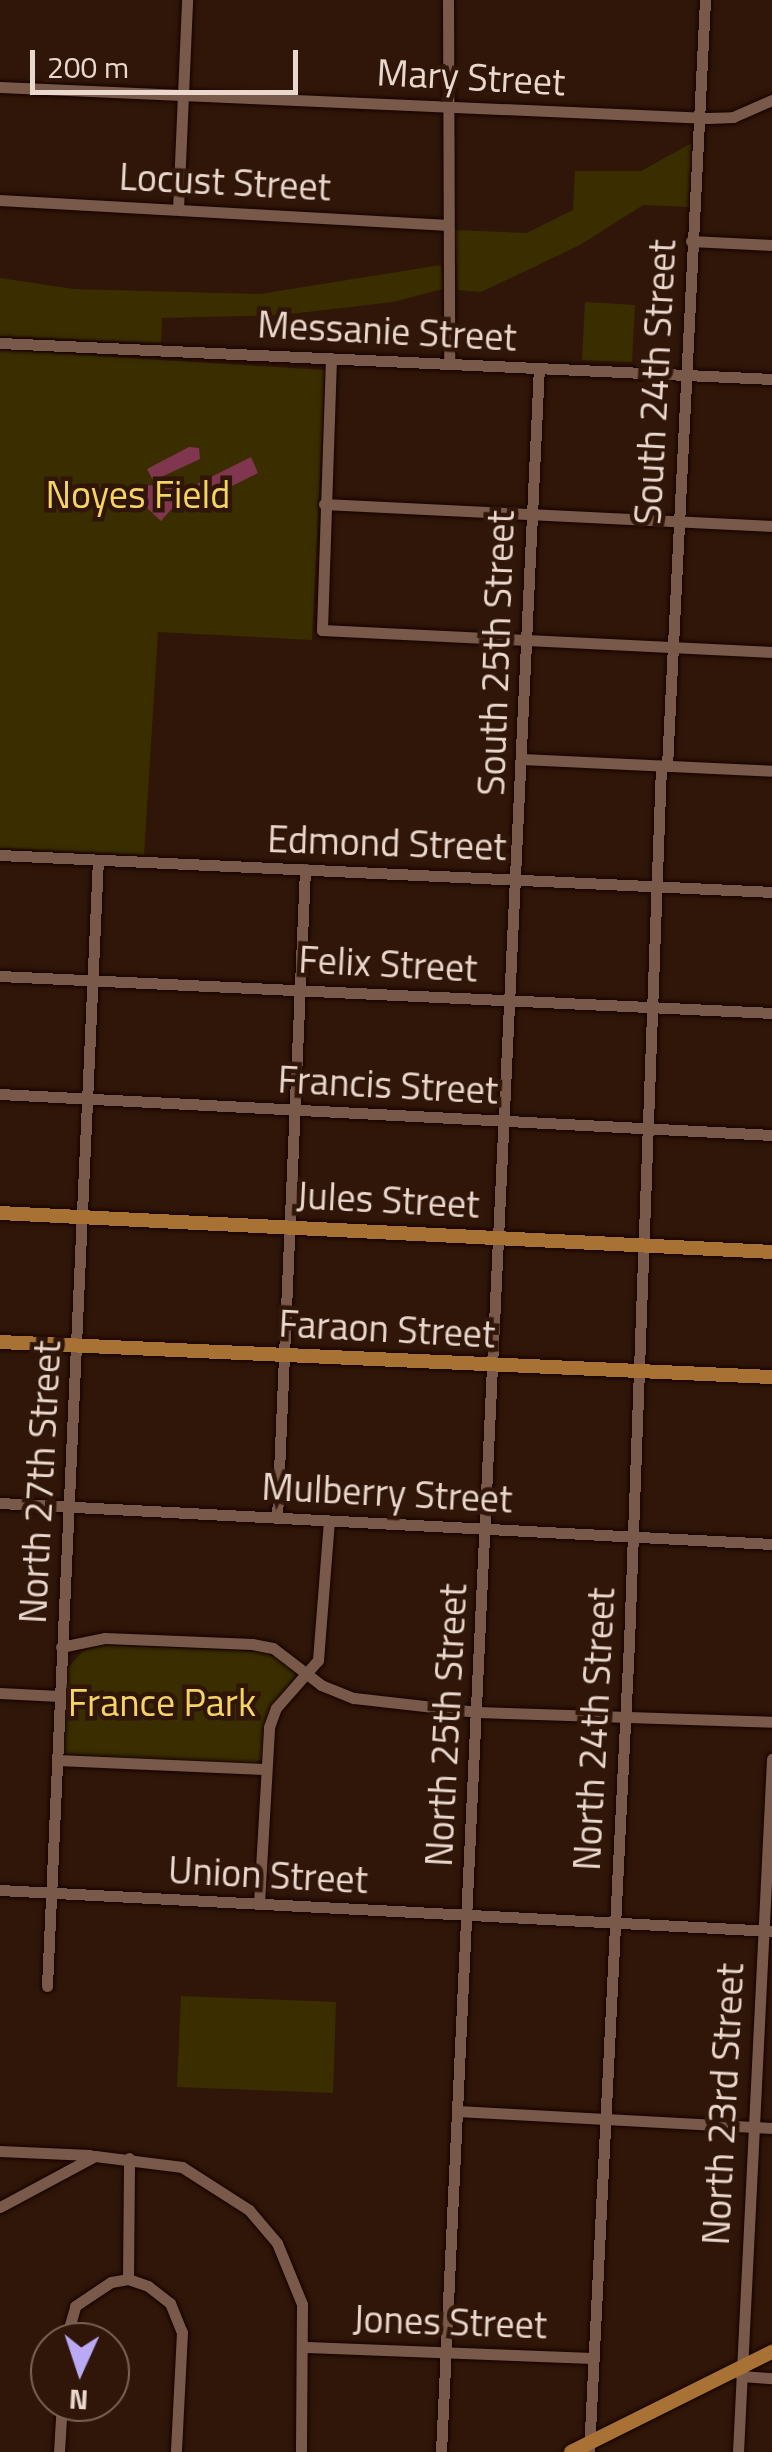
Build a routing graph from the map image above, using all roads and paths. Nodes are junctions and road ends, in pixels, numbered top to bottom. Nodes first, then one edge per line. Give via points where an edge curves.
1 (187, 0) edge
2 (448, 0) edge
3 (706, 0) edge
4 (0, 87) edge
5 (183, 94) junction
6 (772, 100) edge
7 (445, 105) junction
8 (700, 117) junction
9 (0, 200) edge
10 (178, 210) junction
11 (447, 225) junction
12 (692, 241) junction
13 (772, 245) edge
14 (0, 342) edge
15 (331, 358) junction
16 (449, 364) junction
17 (538, 368) junction
18 (686, 376) junction
19 (772, 379) edge
20 (324, 504) junction
21 (531, 516) junction
22 (679, 522) junction
23 (772, 526) edge
24 (526, 640) junction
25 (672, 647) junction
26 (772, 652) edge
27 (522, 758) junction
28 (664, 766) junction
29 (772, 771) edge
30 (0, 855) edge
31 (98, 860) junction
32 (305, 869) junction
33 (518, 878) junction
34 (658, 886) junction
35 (772, 892) edge
36 (0, 976) edge
37 (93, 980) junction
38 (299, 990) junction
39 (514, 1000) junction
40 (655, 1008) junction
41 (772, 1013) edge
42 (0, 1094) edge
43 (88, 1098) junction
44 (294, 1109) junction
45 (506, 1122) junction
46 (650, 1129) junction
47 (772, 1135) edge
48 (0, 1213) edge
49 (83, 1217) junction
50 (288, 1227) junction
51 (498, 1238) junction
52 (644, 1246) junction
53 (772, 1252) edge
54 (0, 1342) edge
55 (78, 1346) junction
56 (282, 1356) junction
57 (492, 1366) junction
58 (638, 1373) junction
59 (772, 1377) edge
60 (0, 1503) edge
61 (68, 1507) junction
62 (277, 1518) junction
63 (329, 1521) junction
64 (485, 1528) junction
65 (633, 1536) junction
66 (772, 1544) edge
67 (61, 1647) junction
68 (309, 1675) junction
69 (0, 1693) edge
70 (59, 1696) junction
71 (477, 1712) junction
72 (625, 1717) junction
73 (772, 1722) edge
74 (56, 1760) junction
75 (772, 1760) edge
76 (264, 1770) junction
77 (0, 1890) edge
78 (50, 1894) junction
79 (259, 1903) junction
80 (468, 1915) junction
81 (615, 1922) junction
82 (767, 1931) edge
83 (46, 1986) dead end
84 (458, 2111) junction
85 (605, 2119) junction
86 (751, 2128) junction
87 (772, 2128) edge
88 (0, 2151) edge
89 (94, 2156) junction
90 (130, 2158) junction
91 (0, 2208) edge
92 (128, 2279) junction
93 (70, 2322) edge
94 (306, 2346) junction
95 (445, 2352) junction
96 (772, 2352) edge
97 (593, 2358) junction
98 (741, 2372) junction
99 (772, 2378) edge
100 (61, 2422) edge
101 (590, 2447) edge
102 (60, 2452) edge
103 (176, 2452) edge
104 (301, 2452) edge
105 (440, 2452) edge
106 (571, 2452) edge
107 (738, 2452) edge

1 - 5 street
2 - 7 street
3 - 8 street, South 24th Street
4 - 5 street, Mary Street
5 - 7 street, Mary Street
5 - 10 street
6 - 8 street, Mary Street via 733,117
7 - 8 street, Mary Street
7 - 11 street
8 - 12 street, South 24th Street
9 - 10 street, Locust Street
10 - 11 street, Locust Street
11 - 16 street
12 - 13 street
12 - 18 street, South 24th Street
14 - 15 street, Messanie Street
15 - 16 street, Messanie Street
15 - 20 street
16 - 17 street, Messanie Street
17 - 18 street, Messanie Street
17 - 21 street, South 25th Street
18 - 19 street, Messanie Street
18 - 22 street, South 24th Street
20 - 21 street
20 - 24 street via 322,630
21 - 22 street
21 - 24 street, South 25th Street
22 - 23 street
22 - 25 street, South 24th Street
24 - 25 street
24 - 27 street, South 25th Street
25 - 26 street
25 - 28 street, South 24th Street
27 - 28 street
27 - 33 street, South 25th Street
28 - 29 street
28 - 34 street, South 24th Street
30 - 31 street, Edmond Street
31 - 32 street, Edmond Street
31 - 37 street, North 27th Street
32 - 33 street, Edmond Street
32 - 38 street
33 - 34 street, Edmond Street
33 - 39 street, South 25th Street
34 - 35 street, Edmond Street
34 - 40 street, South 24th Street
36 - 37 street, Felix Street
37 - 38 street, Felix Street
37 - 43 street, North 27th Street
38 - 39 street, Felix Street
38 - 44 street
39 - 40 street, Felix Street
39 - 45 street, North 25th Street
40 - 41 street, Felix Street
40 - 46 street, North 24th Street
42 - 43 street, Francis Street
43 - 44 street, Francis Street
43 - 49 street, North 27th Street
44 - 45 street, Francis Street
44 - 50 street
45 - 46 street, Francis Street
45 - 51 street, North 25th Street
46 - 47 street, Francis Street
46 - 52 street, North 24th Street
48 - 49 main road, Jules Street
49 - 50 main road, Jules Street
49 - 55 street, North 27th Street
50 - 51 main road, Jules Street
50 - 56 street
51 - 52 main road, Jules Street
51 - 57 street, North 25th Street
52 - 53 main road, Jules Street
52 - 58 street, North 24th Street
54 - 55 main road, Faraon Street
55 - 56 main road, Faraon Street
55 - 61 street, North 27th Street
56 - 57 main road, Faraon Street
56 - 62 street
57 - 58 main road, Faraon Street
57 - 64 street, North 25th Street
58 - 59 main road, Faraon Street
58 - 65 street, North 24th Street
60 - 61 street, Mulberry Street
61 - 62 street, Mulberry Street
61 - 67 street, North 27th Street
62 - 63 street, Mulberry Street
63 - 64 street, Mulberry Street
63 - 68 street via 324,1639
64 - 65 street, Mulberry Street
64 - 71 street, North 25th Street
65 - 66 street, Mulberry Street
65 - 72 street, North 24th Street
67 - 68 street via 104,1638 222,1642 273,1648
67 - 70 street, North 27th Street
68 - 71 street via 354,1698
68 - 76 street via 272,1714
69 - 70 street
70 - 74 street, North 27th Street
71 - 72 street
71 - 80 street, North 25th Street
72 - 73 street
72 - 81 street, North 24th Street
74 - 76 street
74 - 78 street, North 27th Street
75 - 82 street, North 23rd Street
76 - 79 street
77 - 78 street, Union Street
78 - 79 street, Union Street
78 - 83 street, North 27th Street
79 - 80 street, Union Street
80 - 81 street, Union Street
80 - 84 street, North 25th Street
81 - 82 street, Union Street
81 - 85 street, North 24th Street
82 - 86 street, North 23rd Street
84 - 85 street
84 - 95 street, North 25th Street
85 - 86 street
85 - 97 street, North 24th Street
86 - 87 street
86 - 98 street, North 23rd Street
88 - 89 street
89 - 90 street
89 - 91 street
90 - 92 street
90 - 94 street via 198,2174 263,2224 298,2286
92 - 93 street via 98,2288 75,2306
92 - 103 street via 160,2294 179,2319
94 - 95 street, Jones Street
94 - 104 street
95 - 97 street, Jones Street
95 - 105 street, North 25th Street
96 - 98 main road
97 - 101 street, North 24th Street
98 - 99 street
98 - 101 main road
98 - 107 street, North 23rd Street
100 - 102 street
101 - 106 main road

